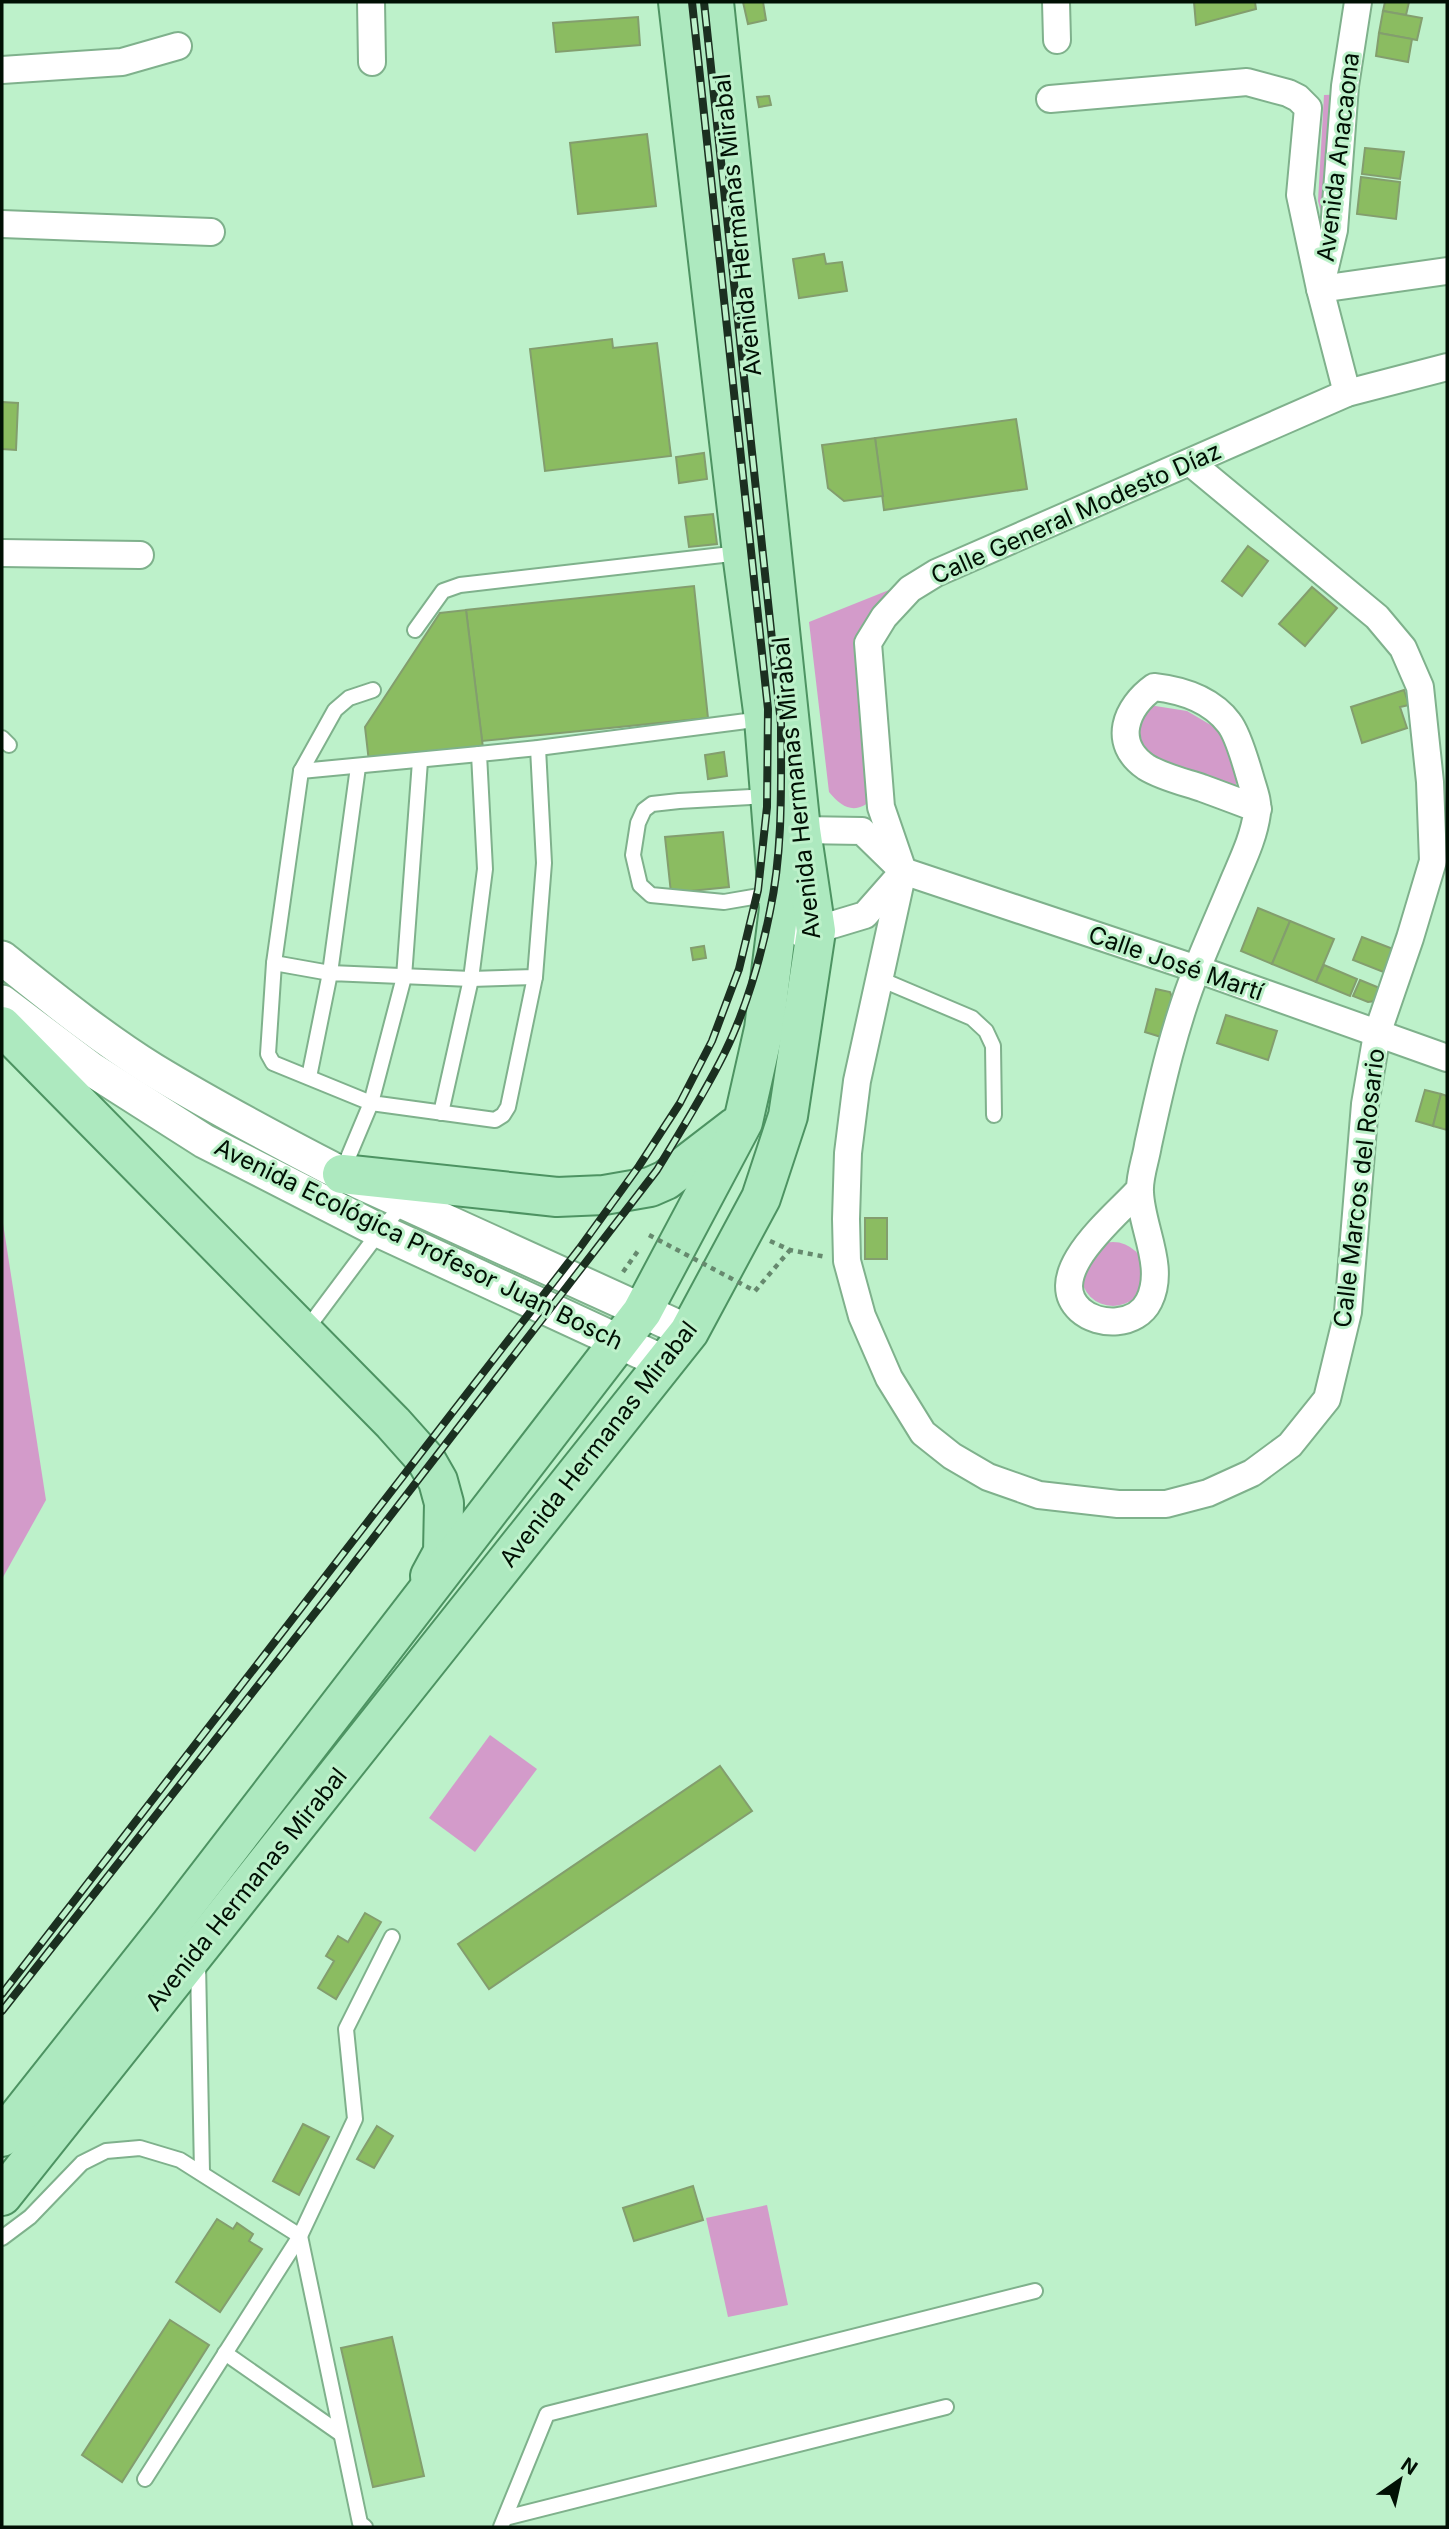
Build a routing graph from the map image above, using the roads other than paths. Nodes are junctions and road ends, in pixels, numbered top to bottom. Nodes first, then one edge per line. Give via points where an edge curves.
1 (371, 2) edge
2 (678, 2) edge
3 (714, 2) edge
4 (1056, 2) edge
5 (1358, 2) edge
6 (1057, 40) dead end
7 (178, 46) dead end
8 (372, 62) dead end
9 (2, 70) edge
10 (1050, 99) dead end
11 (2, 224) edge
12 (211, 232) dead end
13 (1447, 271) edge
14 (1320, 289) junction
15 (1447, 368) edge
16 (1347, 393) junction
17 (1191, 463) junction
18 (2, 553) edge
19 (742, 553) junction
20 (140, 555) dead end
21 (415, 630) dead end
22 (373, 690) dead end
23 (764, 719) junction
24 (538, 748) junction
25 (479, 754) junction
26 (420, 761) junction
27 (358, 767) junction
28 (301, 771) junction
29 (771, 796) junction
30 (1258, 809) junction
31 (787, 835) junction
32 (903, 871) junction
33 (778, 893) junction
34 (816, 931) junction
35 (775, 940) junction
36 (2, 958) edge
37 (274, 964) junction
38 (1196, 969) junction
39 (330, 973) junction
40 (404, 977) junction
41 (535, 977) junction
42 (471, 979) junction
43 (880, 979) junction
44 (2, 1002) edge
45 (2, 1026) edge
46 (1377, 1034) junction
47 (1447, 1058) edge
48 (309, 1077) junction
49 (371, 1103) junction
50 (441, 1112) junction
51 (994, 1115) dead end
52 (743, 1122) junction
53 (342, 1174) junction
54 (1139, 1190) junction
55 (405, 1202) junction
56 (380, 1231) junction
57 (642, 1312) junction
58 (690, 1332) junction
59 (303, 1334) junction
60 (620, 1342) junction
61 (665, 1363) junction
62 (402, 1627) junction
63 (392, 1937) dead end
64 (184, 1938) junction
65 (2, 2137) edge
66 (202, 2172) junction
67 (2, 2196) edge
68 (300, 2236) junction
69 (2, 2238) edge
70 (1035, 2291) dead end
71 (225, 2353) junction
72 (946, 2407) dead end
73 (341, 2434) junction
74 (145, 2479) dead end
75 (503, 2523) edge
76 (362, 2526) edge

1 - 8 street
2 - 19 main road, Avenida Hermanas Mirabal
3 - 31 main road, Avenida Hermanas Mirabal
4 - 6 street
5 - 14 street, Avenida Anacaona via 1345,86 1334,230
7 - 9 street via 122,62
10 - 14 street via 1247,82 1298,98 1308,108 1300,195
11 - 12 street
13 - 14 street
14 - 16 street, Avenida Anacaona
15 - 16 street, Calle General Modesto Díaz
16 - 17 street, Calle General Modesto Díaz
17 - 32 street, Calle General Modesto Díaz via 936,573 910,589 884,617 868,643 881,807
17 - 46 street, Calle Marcos del Rosario via 1377,617 1403,648 1420,687 1433,861
18 - 20 street
19 - 21 lane via 460,585 443,591
19 - 23 main road, Avenida Hermanas Mirabal
22 - 28 lane via 349,698 335,710
23 - 24 lane
23 - 29 main road, Avenida Hermanas Mirabal
24 - 25 lane
24 - 41 lane via 544,863
25 - 26 lane
25 - 42 lane via 485,869
26 - 27 lane
26 - 40 lane
27 - 28 lane
27 - 39 lane
28 - 37 lane
29 - 31 main road, Avenida Hermanas Mirabal
29 - 33 lane via 652,804 638,823 633,855 640,885 651,895 724,902
30 - 30 street via 1229,723 1208,704 1180,690 1154,687 1140,698 1125,731 1131,751 1146,766
30 - 38 street via 1252,838
31 - 32 street via 862,831
31 - 33 main road, Avenida Hermanas Mirabal
31 - 34 main road, Avenida Hermanas Mirabal
32 - 34 street via 865,915
32 - 38 street, Calle José Martí
32 - 43 street, Calle Marcos del Rosario
33 - 35 main road, Avenida Hermanas Mirabal
34 - 35 street
34 - 58 main road, Avenida Hermanas Mirabal via 788,1116 761,1198
35 - 52 main road, Avenida Hermanas Mirabal via 764,1029
36 - 53 street, Avenida Ecológica Profesor Juan Bosch via 152,1069
37 - 39 lane
37 - 48 lane via 268,1054 273,1063
38 - 46 street, Calle José Martí
38 - 54 street via 1171,1047
39 - 40 lane
39 - 48 lane
40 - 42 lane
40 - 49 lane
41 - 42 lane
41 - 50 lane via 503,1115 495,1120
42 - 50 lane
43 - 46 street, Calle Marcos del Rosario via 857,1081 848,1153 847,1261 862,1315 889,1378 923,1433 988,1477 1063,1498 1166,1504 1208,1493 1252,1473 1290,1445 1327,1399 1348,1312 1365,1104
43 - 51 lane via 972,1018 986,1031 993,1046
44 - 56 street, Avenida Ecológica Profesor Juan Bosch via 91,1069 204,1141
45 - 59 main road
46 - 47 street, Calle José Martí
48 - 49 lane
49 - 50 lane
49 - 53 lane
52 - 53 main road via 666,1180 604,1195 557,1196
52 - 57 main road, Avenida Hermanas Mirabal
53 - 55 street, Avenida Ecológica Profesor Juan Bosch
54 - 54 street via 1077,1257 1069,1291 1088,1316 1109,1322 1127,1319 1149,1302 1154,1274
55 - 56 lane
55 - 57 street, Avenida Ecológica Profesor Juan Bosch
56 - 59 lane
56 - 60 street, Avenida Ecológica Profesor Juan Bosch
57 - 58 street, Avenida Ecológica Profesor Juan Bosch
57 - 60 main road, Avenida Hermanas Mirabal
58 - 61 main road, Avenida Hermanas Mirabal
59 - 62 main road via 393,1423 438,1481 444,1503 443,1552
60 - 61 street, Avenida Ecológica Profesor Juan Bosch
60 - 62 main road, Avenida Hermanas Mirabal
61 - 64 main road, Avenida Hermanas Mirabal
62 - 64 main road, Avenida Hermanas Mirabal
63 - 68 lane via 346,2029 355,2119
64 - 65 main road, Avenida Hermanas Mirabal
64 - 66 lane
64 - 67 main road, Avenida Hermanas Mirabal
66 - 68 lane
66 - 69 lane via 140,2148 106,2151 82,2163 30,2217
68 - 71 lane
68 - 73 lane
70 - 75 lane via 547,2414
71 - 73 lane
71 - 74 lane
72 - 75 lane
73 - 76 lane

